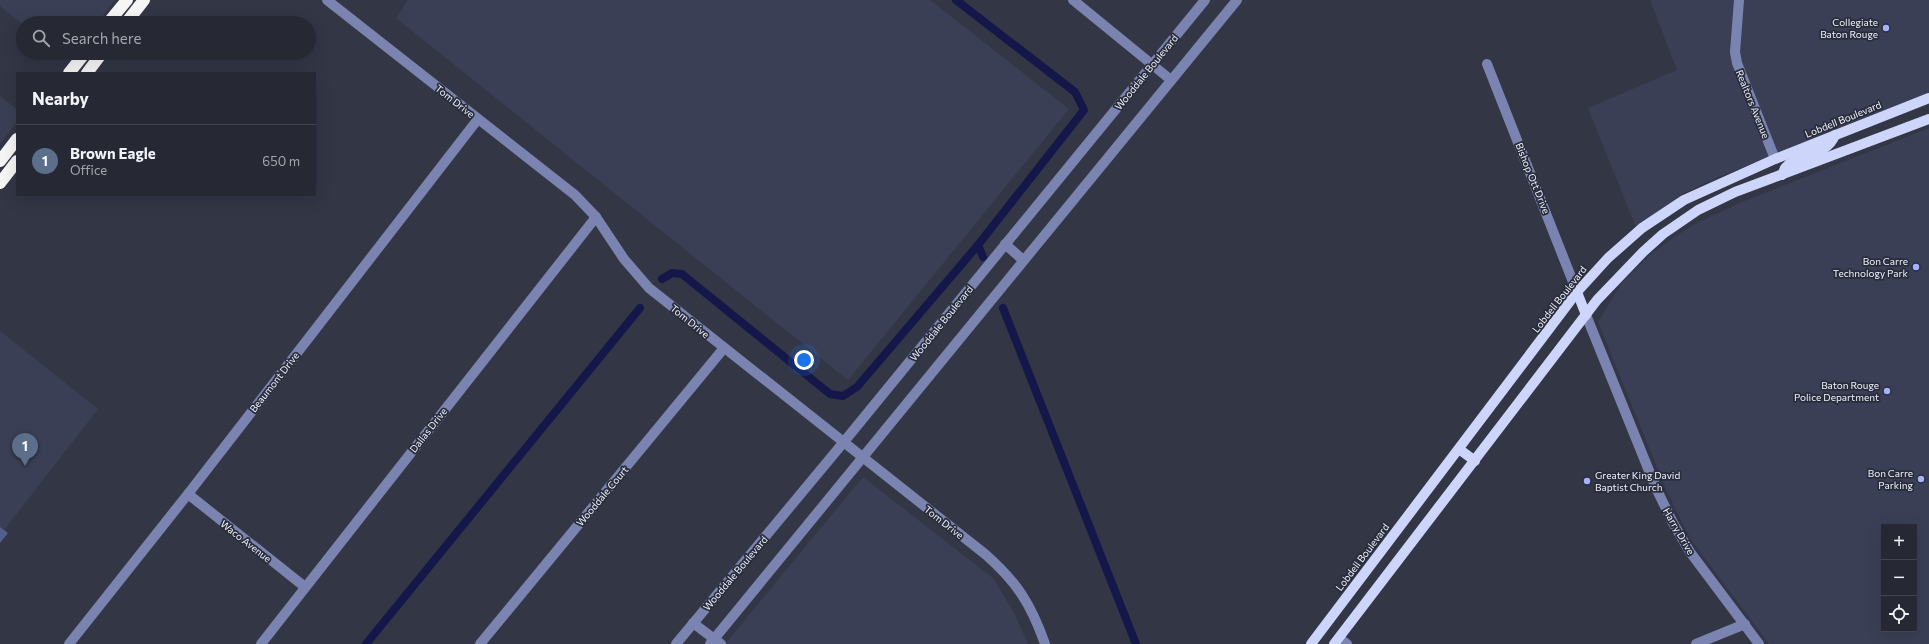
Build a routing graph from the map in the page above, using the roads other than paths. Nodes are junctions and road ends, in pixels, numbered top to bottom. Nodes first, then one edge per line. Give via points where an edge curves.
1 (127, 0) edge
2 (144, 0) edge
3 (327, 0) edge
4 (1073, 0) edge
5 (1205, 0) edge
6 (1237, 0) edge
7 (1739, 0) edge
8 (114, 16) edge
9 (131, 16) edge
10 (79, 60) edge
11 (97, 60) edge
12 (1152, 64) junction
13 (1487, 64) dead end
14 (70, 72) edge
15 (88, 72) edge
16 (1171, 80) junction
17 (1929, 98) edge
18 (1929, 118) edge
19 (478, 119) junction
20 (1835, 135) junction
21 (16, 140) edge
22 (1775, 159) junction
23 (0, 161) edge
24 (16, 162) edge
25 (1782, 175) junction
26 (0, 183) edge
27 (596, 217) junction
28 (1005, 244) junction
29 (1023, 260) junction
30 (1577, 292) junction
31 (1586, 315) junction
32 (724, 348) junction
33 (843, 443) junction
34 (1459, 449) junction
35 (861, 457) junction
36 (1475, 461) junction
37 (188, 494) junction
38 (305, 587) junction
39 (694, 623) junction
40 (1745, 624) junction
41 (715, 642) edge
42 (1340, 642) edge
43 (69, 644) edge
44 (261, 644) edge
45 (480, 644) edge
46 (676, 644) edge
47 (1045, 644) edge
48 (1311, 644) edge
49 (1696, 644) edge
50 (1759, 644) edge

1 - 8 highway
2 - 9 highway
3 - 19 street, Tom Drive
4 - 12 street
5 - 12 street, Wooddale Boulevard
6 - 16 street
7 - 22 street, Realtors Avenue via 1735,52 1737,63
10 - 14 highway
11 - 15 highway
12 - 16 street
12 - 28 street, Wooddale Boulevard
13 - 30 street, Bishop Ott Drive
16 - 29 street
17 - 20 main road, Lobdell Boulevard
18 - 25 main road
19 - 27 street, Tom Drive via 575,195
19 - 37 street, Beaumont Drive
20 - 22 main road, Lobdell Boulevard
20 - 25 main road via 1832,143 1823,150 1789,164 1784,168
21 - 23 highway
22 - 25 main road
22 - 30 main road, Lobdell Boulevard via 1684,200 1648,224 1608,258
24 - 26 highway
25 - 31 main road via 1734,192 1677,224 1626,268
27 - 32 street, Tom Drive via 624,259 649,288
27 - 38 street, Dallas Drive
28 - 29 street
28 - 33 street, Wooddale Boulevard
29 - 35 street
30 - 31 main road
30 - 34 main road, Lobdell Boulevard
31 - 36 main road
31 - 40 street, Harry Drive via 1656,488 1673,523 1690,552
32 - 33 street, Tom Drive
32 - 45 street, Wooddale Court
33 - 35 street, Tom Drive
33 - 39 street, Wooddale Boulevard
34 - 36 main road
34 - 48 main road, Lobdell Boulevard
35 - 41 street
35 - 47 street, Tom Drive via 1008,574 1028,601
36 - 42 main road
37 - 38 street, Waco Avenue
37 - 43 street, Beaumont Drive
38 - 44 street, Dallas Drive
39 - 41 street
39 - 46 street, Wooddale Boulevard
40 - 49 street
40 - 50 street, Harry Drive

